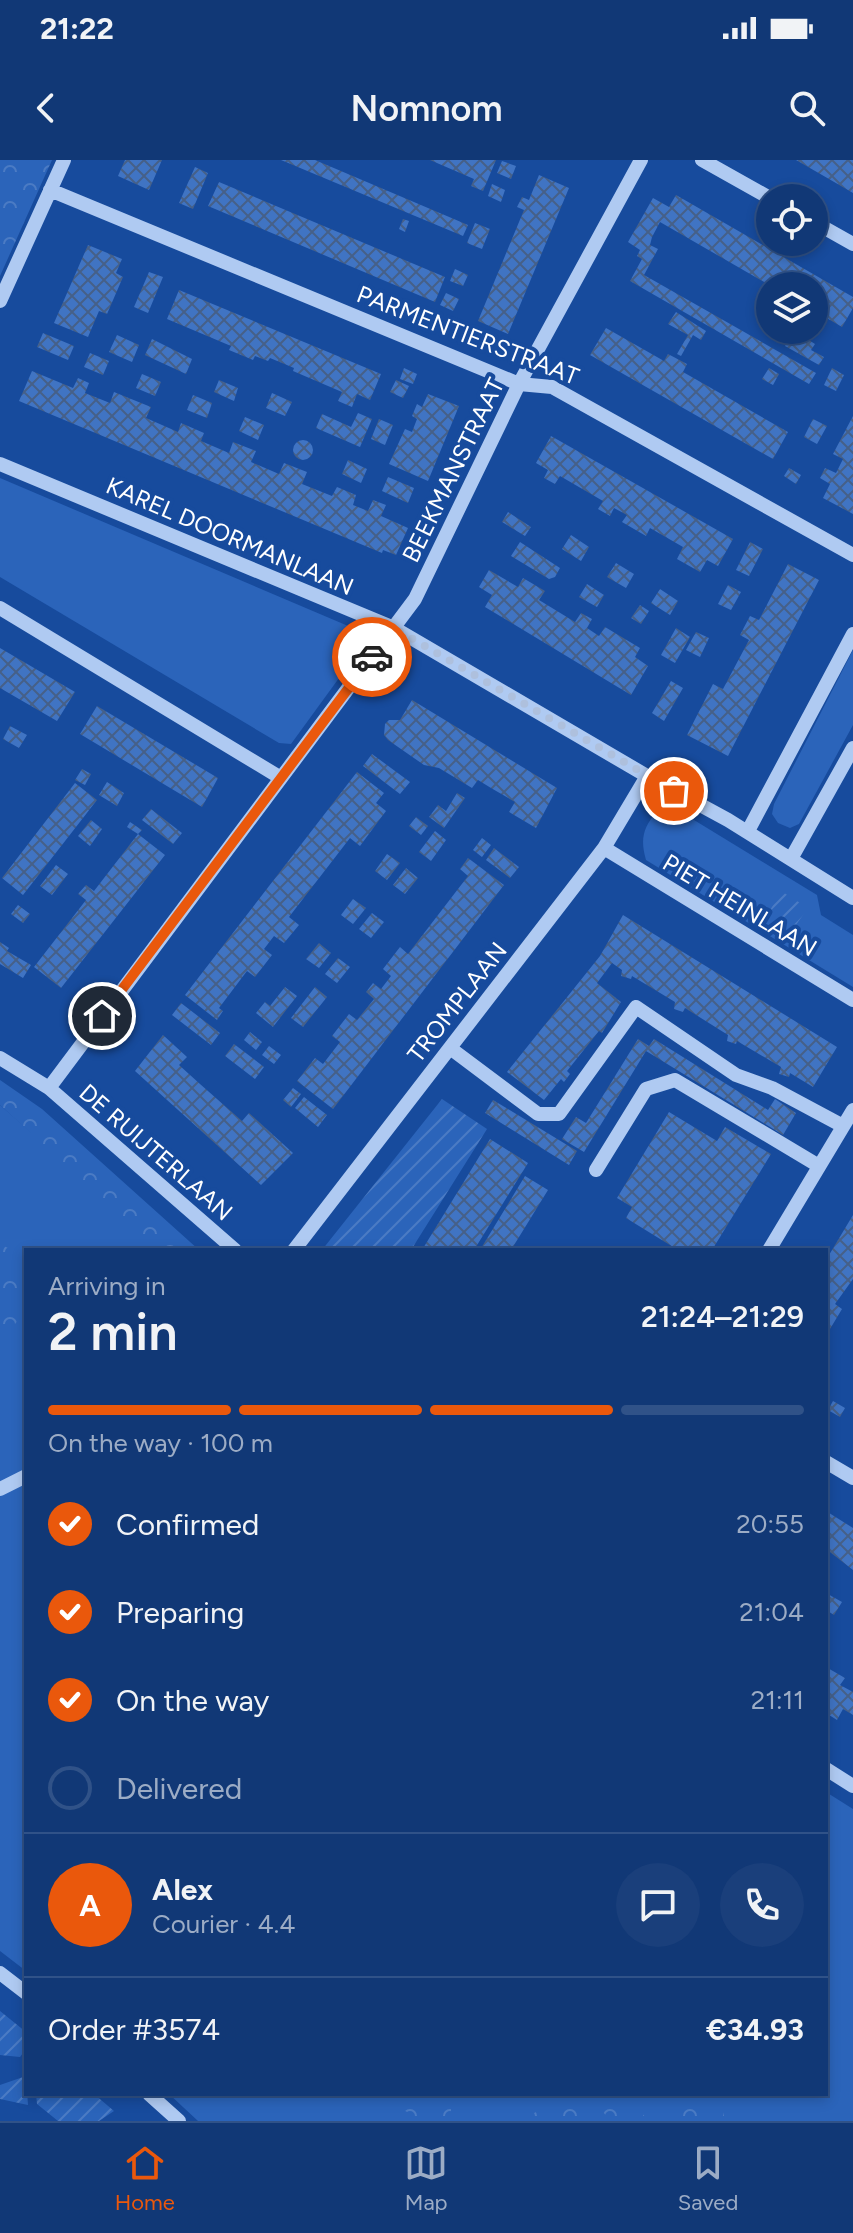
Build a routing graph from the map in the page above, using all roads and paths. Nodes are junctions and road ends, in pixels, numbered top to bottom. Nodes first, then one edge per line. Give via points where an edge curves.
1 (64, 160) edge
2 (641, 160) edge
3 (702, 160) edge
4 (50, 190) junction
5 (756, 190) edge
6 (828, 230) edge
7 (853, 244) edge
8 (0, 301) edge
9 (519, 384) junction
10 (0, 464) edge
11 (853, 555) edge
12 (0, 608) edge
13 (394, 628) junction
14 (853, 634) edge
15 (853, 748) edge
16 (647, 776) junction
17 (281, 778) junction
18 (748, 831) junction
19 (604, 848) junction
20 (792, 857) junction
21 (853, 898) edge
22 (853, 1000) edge
23 (450, 1048) junction
24 (0, 1058) edge
25 (49, 1088) junction
26 (853, 1110) edge
27 (843, 1126) junction
28 (819, 1166) junction
29 (596, 1170) dead end
30 (233, 1248) edge
31 (296, 1248) edge
32 (770, 1248) edge
33 (828, 1463) edge
34 (24, 1477) edge
35 (853, 1478) edge
36 (0, 1489) edge
37 (828, 1770) edge
38 (853, 1786) edge
39 (0, 1973) edge
40 (24, 1991) edge
41 (151, 2096) edge
42 (169, 2118) edge

1 - 4 street
2 - 9 street, BEEKMANSTRAAT
3 - 5 street
4 - 8 street
4 - 9 street, PARMENTIERSTRAAT
6 - 7 street
9 - 11 street, PARMENTIERSTRAAT via 552,387
9 - 13 street, BEEKMANSTRAAT via 415,599
10 - 13 street, KAREL DOORMANLAAN
12 - 17 street
13 - 16 street, KAREL DOORMANLAAN
13 - 17 street, BEEKMANSTRAAT
14 - 18 street
15 - 20 street
16 - 18 street, KAREL DOORMANLAAN
16 - 19 street, TROMPLAAN
17 - 25 street, BEEKMANSTRAAT
18 - 20 street, KAREL DOORMANLAAN
19 - 22 street, PIET HEINLAAN
19 - 23 street, TROMPLAAN
20 - 21 street, KAREL DOORMANLAAN
23 - 27 street via 538,1114 559,1114 636,1007 736,1075
23 - 31 street, TROMPLAAN
24 - 25 street, DE RUIJTERLAAN
25 - 30 street, DE RUIJTERLAAN
26 - 27 street
27 - 28 street
28 - 29 street via 675,1080 646,1089
28 - 32 street
33 - 35 street
34 - 36 street
37 - 38 street
39 - 40 street
41 - 42 street

